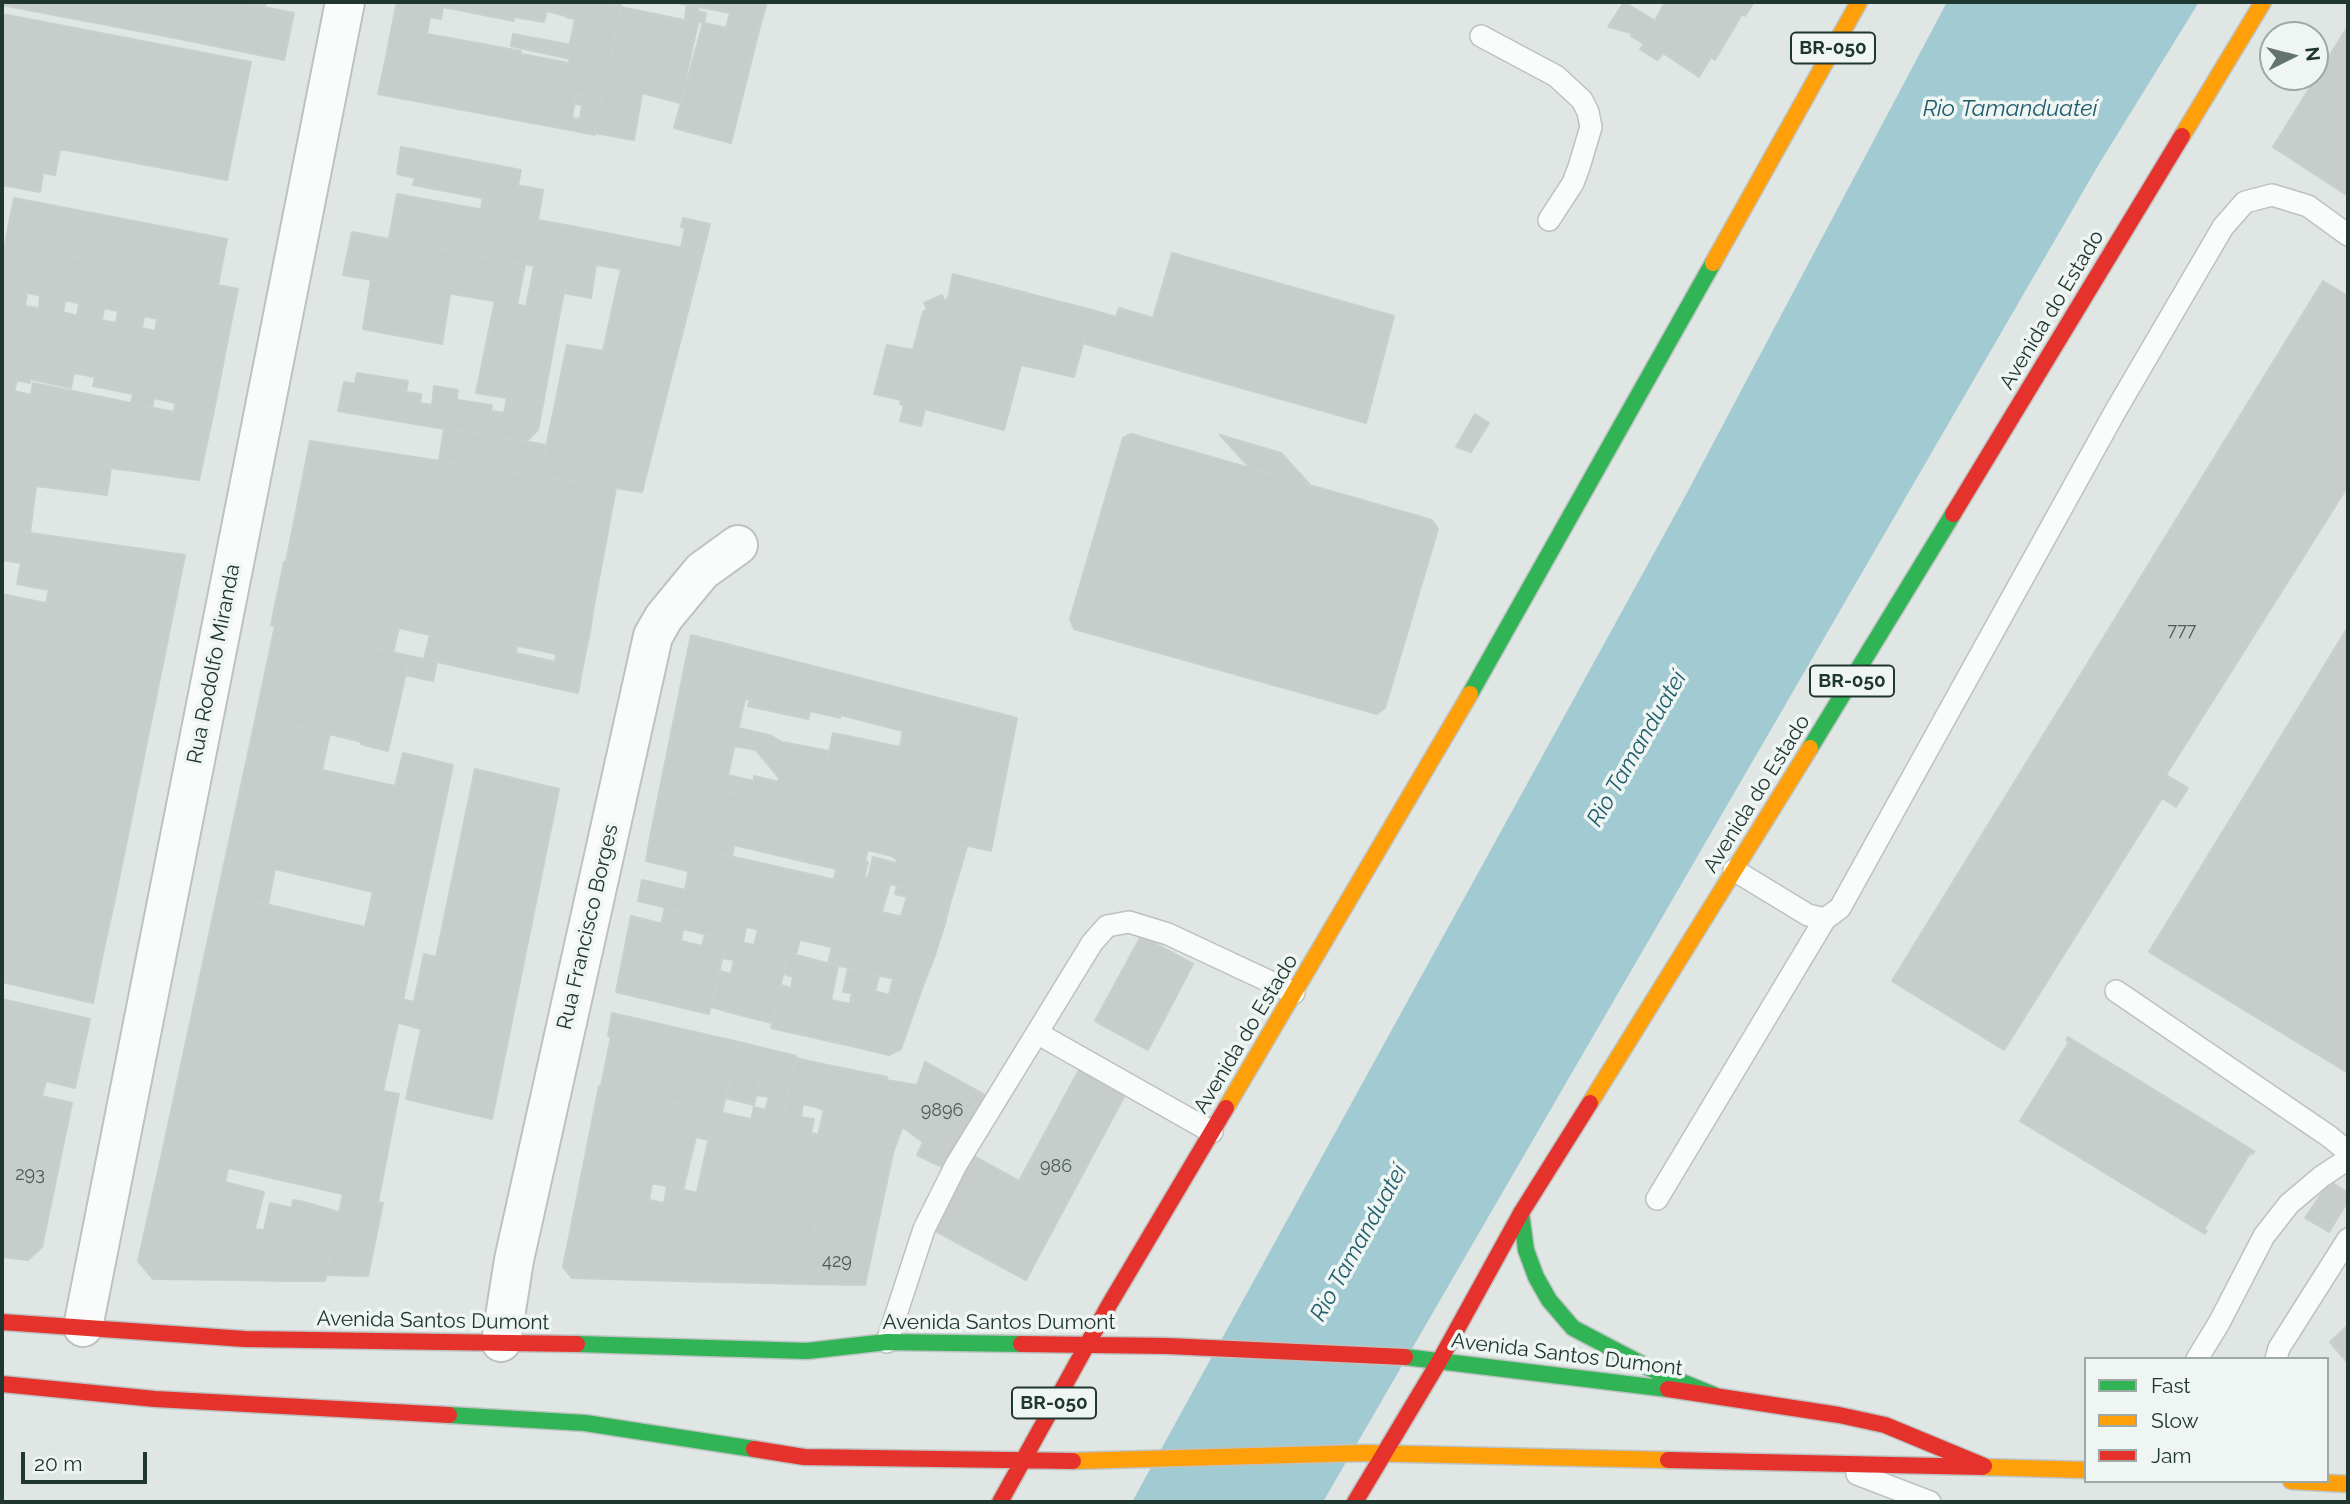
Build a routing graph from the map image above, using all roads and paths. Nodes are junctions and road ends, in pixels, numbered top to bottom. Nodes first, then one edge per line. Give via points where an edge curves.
1 (345, 2) edge
2 (1858, 2) edge
3 (2263, 2) edge
4 (1481, 36) dead end
5 (1549, 220) dead end
6 (2348, 235) edge
7 (738, 545) dead end
8 (1734, 870) junction
9 (1825, 919) junction
10 (2116, 991) dead end
11 (1294, 993) junction
12 (1037, 1033) junction
13 (1212, 1132) junction
14 (2348, 1152) edge
15 (2348, 1159) edge
16 (1657, 1199) dead end
17 (1521, 1213) junction
18 (2348, 1239) edge
19 (2, 1322) edge
20 (83, 1327) junction
21 (500, 1342) junction
22 (887, 1342) junction
23 (1087, 1345) junction
24 (2198, 1357) edge
25 (2277, 1357) edge
26 (1440, 1360) junction
27 (2, 1384) edge
28 (1714, 1395) junction
29 (1382, 1454) junction
30 (1021, 1461) junction
31 (1825, 1462) junction
32 (1984, 1466) junction
33 (2084, 1470) edge
34 (2329, 1483) edge
35 (2348, 1484) edge
36 (1000, 1502) edge
37 (1355, 1502) edge
38 (1930, 1502) edge

1 - 20 street, Rua Rodolfo Miranda
2 - 11 main road, Avenida do Estado / BR-050 via 1540,571
3 - 8 main road, Avenida do Estado / BR-050
4 - 5 lane via 1556,76 1588,111 1591,127 1579,167
6 - 9 lane via 2308,205 2272,195 2245,202 2223,227 2116,410 1840,908
7 - 21 street, Rua Francisco Borges via 702,571 653,636 514,1260
8 - 9 lane via 1808,915
8 - 17 main road, Avenida do Estado / BR-050
9 - 16 lane
10 - 14 lane
11 - 12 lane via 1168,934 1129,922 1107,926 1092,943
11 - 13 main road, Avenida do Estado / BR-050
12 - 13 lane
12 - 22 lane via 956,1166 924,1229
13 - 23 main road, Avenida do Estado / BR-050
15 - 24 lane via 2289,1204 2264,1236
17 - 26 main road, Avenida do Estado / BR-050
17 - 28 main road via 1526,1250 1536,1277 1573,1328 1657,1372
18 - 25 lane
19 - 20 main road, Avenida Santos Dumont
20 - 21 main road, Avenida Santos Dumont via 245,1339
21 - 22 main road, Avenida Santos Dumont via 807,1351
22 - 23 main road, Avenida Santos Dumont
23 - 26 main road, Avenida Santos Dumont
23 - 30 main road, Avenida do Estado / BR-050
26 - 28 main road, Avenida Santos Dumont
26 - 29 main road, Avenida do Estado / BR-050
27 - 30 main road, Avenida Santos Dumont via 168,1399 585,1423 804,1458
28 - 32 main road, Avenida Santos Dumont via 1885,1425
29 - 30 main road, Avenida Santos Dumont
29 - 31 main road, Avenida Santos Dumont
29 - 37 main road, Avenida do Estado / BR-050
30 - 36 main road, Avenida do Estado / BR-050
31 - 32 main road, Avenida Santos Dumont
31 - 38 lane
32 - 33 main road, Avenida Santos Dumont
34 - 35 main road

